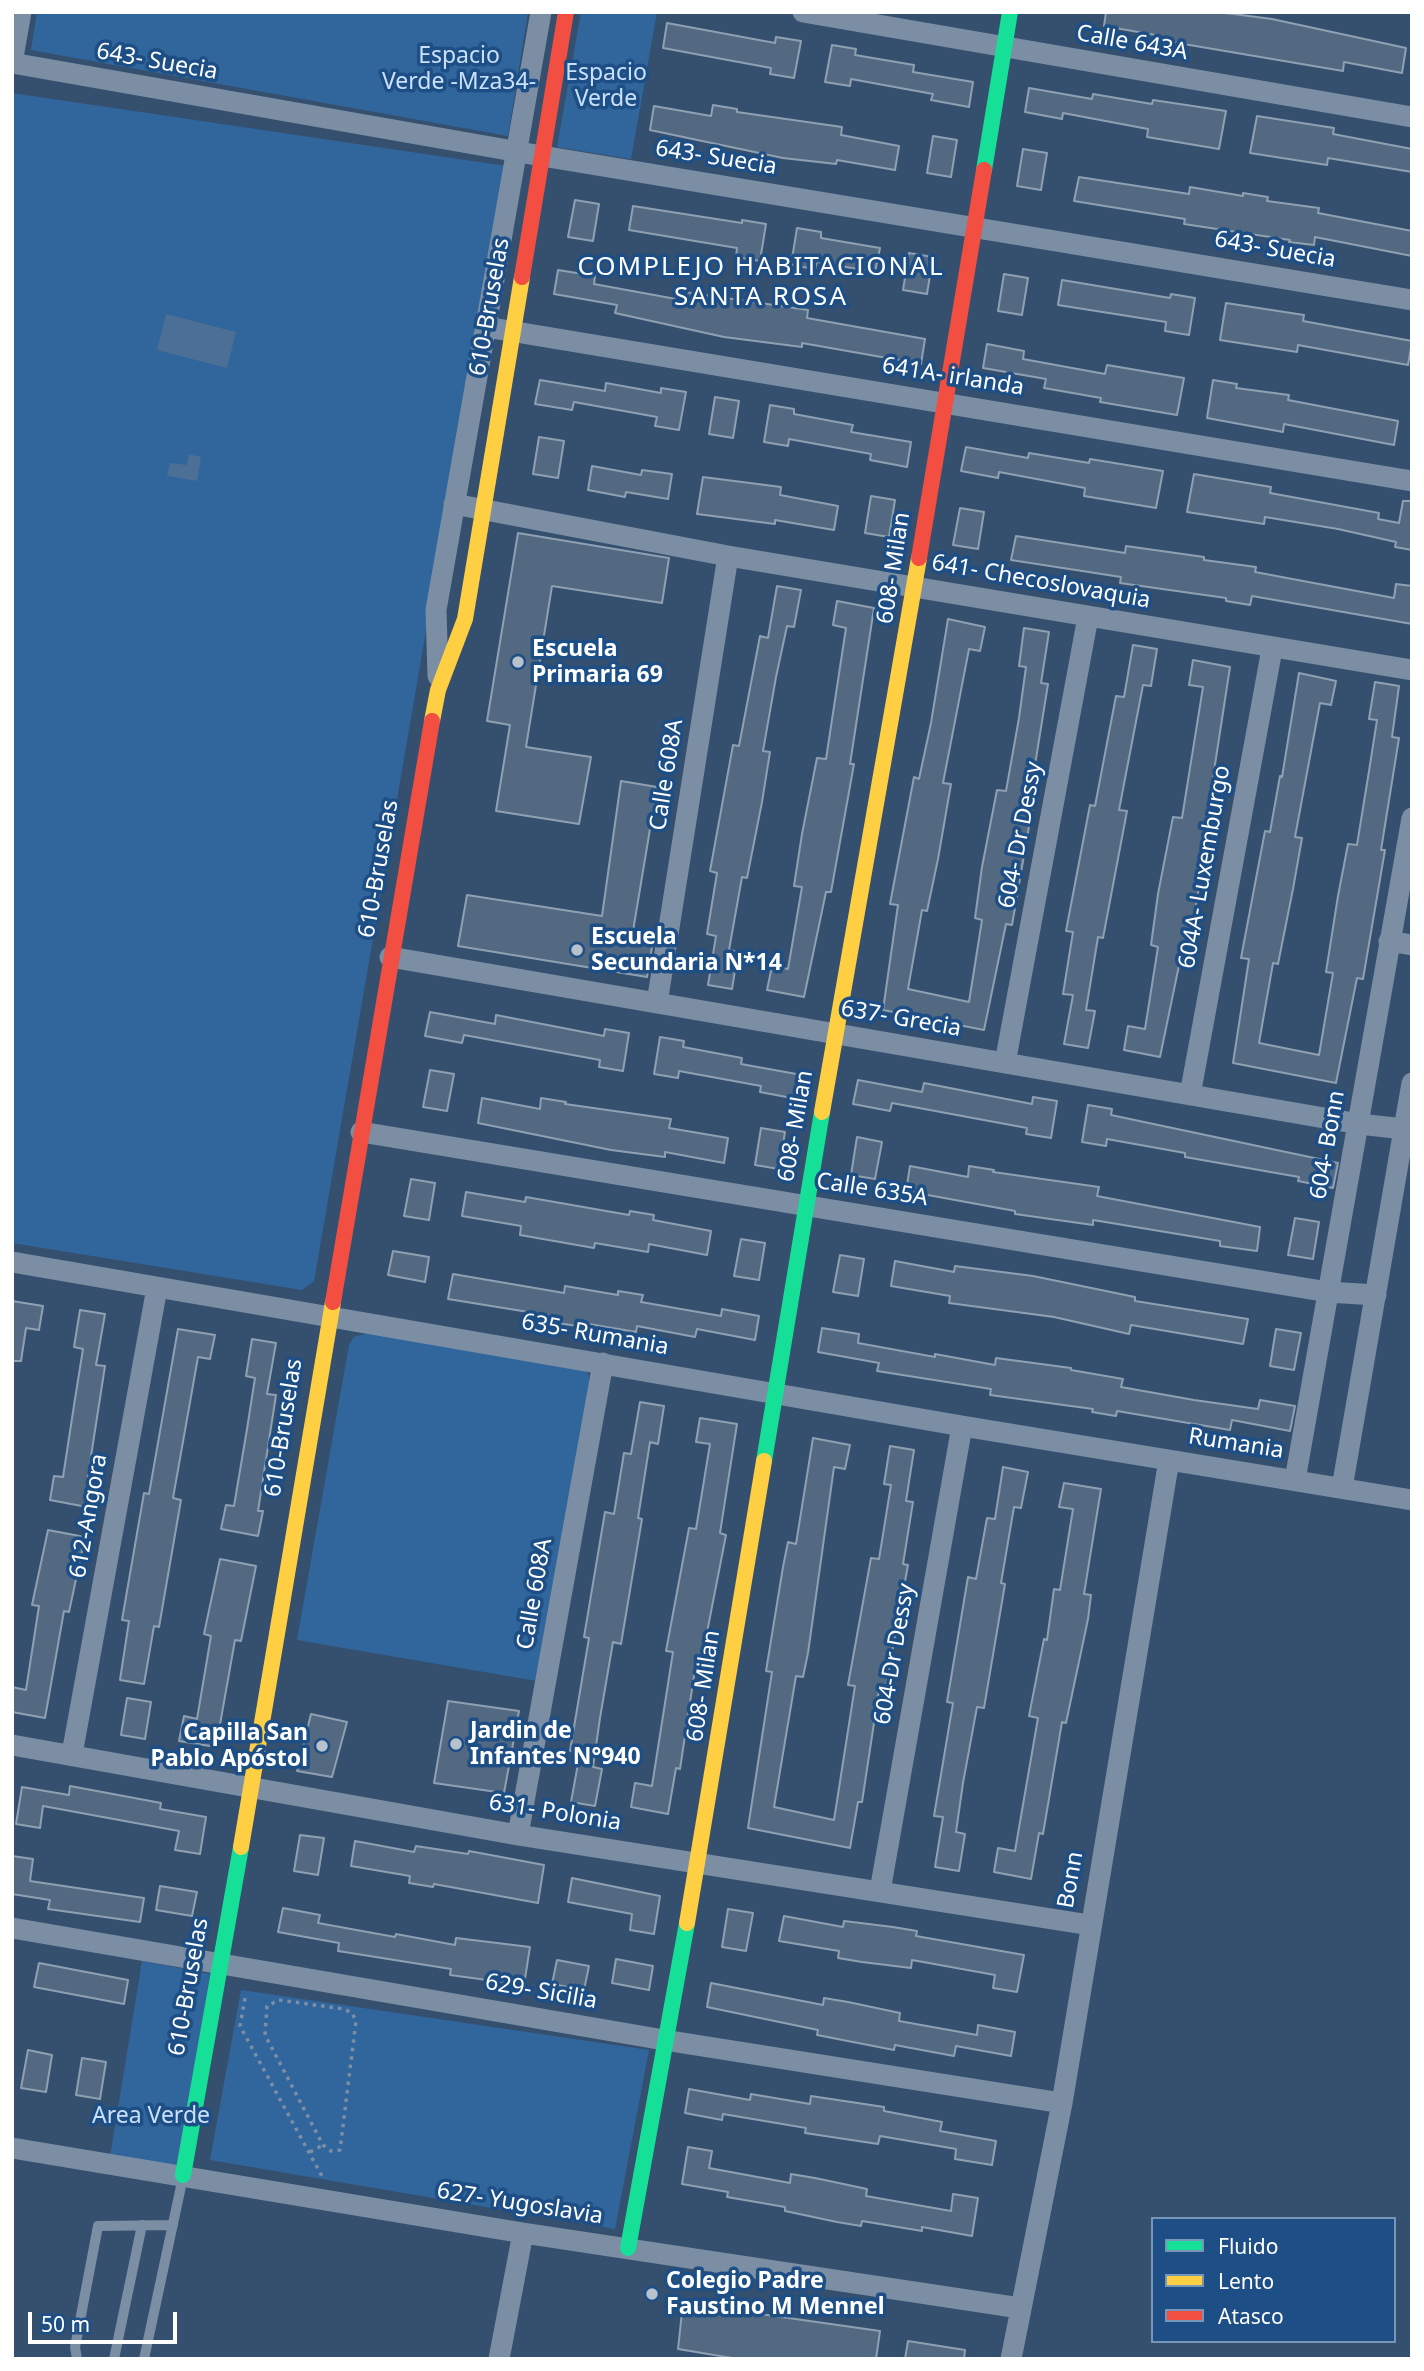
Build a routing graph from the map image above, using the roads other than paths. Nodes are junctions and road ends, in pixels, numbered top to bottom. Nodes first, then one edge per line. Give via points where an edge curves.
1 (21, 12) edge
2 (541, 12) edge
3 (566, 12) edge
4 (803, 12) edge
5 (1010, 12) edge
6 (1004, 48) junction
7 (12, 63) edge
8 (1412, 117) edge
9 (519, 151) junction
10 (542, 156) junction
11 (973, 226) junction
12 (1412, 300) edge
13 (486, 327) junction
14 (513, 331) junction
15 (943, 401) junction
16 (1412, 481) edge
17 (454, 504) junction
18 (483, 508) junction
19 (728, 556) junction
20 (914, 586) junction
21 (1088, 617) junction
22 (1272, 649) junction
23 (1412, 670) edge
24 (438, 690) junction
25 (1412, 818) edge
26 (1389, 941) junction
27 (1412, 945) edge
28 (390, 957) junction
29 (657, 1003) junction
30 (835, 1034) junction
31 (1005, 1063) junction
32 (1412, 1083) edge
33 (1190, 1095) junction
34 (1359, 1124) junction
35 (1404, 1129) junction
36 (360, 1132) junction
37 (806, 1206) junction
38 (12, 1262) edge
39 (157, 1288) junction
40 (1328, 1292) junction
41 (1376, 1295) junction
42 (329, 1314) junction
43 (603, 1363) junction
44 (776, 1394) junction
45 (961, 1426) junction
46 (1169, 1460) junction
47 (1295, 1480) junction
48 (1342, 1488) junction
49 (1412, 1500) edge
50 (12, 1745) edge
51 (72, 1754) junction
52 (252, 1787) junction
53 (519, 1835) junction
54 (698, 1863) junction
55 (880, 1891) junction
56 (1090, 1924) junction
57 (12, 1928) edge
58 (219, 1962) junction
59 (664, 2040) junction
60 (1062, 2103) junction
61 (12, 2148) edge
62 (183, 2175) junction
63 (142, 2225) junction
64 (173, 2225) junction
65 (523, 2233) junction
66 (628, 2248) junction
67 (1020, 2308) junction
68 (77, 2359) edge
69 (114, 2359) edge
70 (144, 2359) edge
71 (499, 2359) edge
72 (1011, 2359) edge

1 - 7 street
2 - 9 street, 610-Bruselas
3 - 10 street, 610-Bruselas
4 - 6 street, Calle 643A
5 - 6 street, 608- Milan
6 - 8 street, Calle 643A
6 - 11 street, 608- Milan
7 - 9 street, 643- Suecia
9 - 10 street, 643- Suecia
9 - 13 street, 610-Bruselas
10 - 11 street, 643- Suecia
10 - 14 street, 610-Bruselas
11 - 12 street, 643- Suecia
11 - 15 street, 608- Milan
13 - 14 street, 641A- irlanda
13 - 17 street, 610-Bruselas
14 - 15 street, 641A- irlanda
14 - 18 street, 610-Bruselas
15 - 16 street, 641A- irlanda
15 - 20 street, 608- Milan
17 - 18 street, 641- Checoslovaquia
17 - 24 street, 610-Bruselas via 436,610
18 - 19 street, 641- Checoslovaquia
18 - 24 street, 610-Bruselas via 465,619
19 - 20 street, 641- Checoslovaquia
19 - 29 street, Calle 608A
20 - 21 street, 641- Checoslovaquia
20 - 30 street, 608- Milan
21 - 22 street, 641- Checoslovaquia
21 - 31 street, 604- Dr Dessy
22 - 23 street, 641- Checoslovaquia
22 - 33 street, 604A- Luxemburgo
24 - 28 street, 610-Bruselas
25 - 26 street, 604- Bonn
26 - 27 street
26 - 34 street, 604- Bonn
28 - 29 street, 637- Grecia
28 - 36 street, 610-Bruselas
29 - 30 street, 637- Grecia
30 - 31 street, 637- Grecia
30 - 37 street, 608- Milan
31 - 33 street, 637- Grecia
32 - 35 street
33 - 34 street, 637- Grecia
34 - 35 street, 637- Grecia
34 - 40 street, 604- Bonn
35 - 41 street
36 - 37 street, Calle 635A
36 - 42 street, 610-Bruselas
37 - 40 street, Calle 635A
37 - 44 street, 608- Milan
38 - 39 street, 635- Rumania
39 - 42 street, 635- Rumania
39 - 51 street, 612-Angora
40 - 41 street, Calle 635A
40 - 47 street, 604- Bonn
41 - 48 street
42 - 43 street, 635- Rumania
42 - 52 street, 610-Bruselas
43 - 44 street, 635- Rumania
43 - 53 street, Calle 608A
44 - 45 street, 635- Rumania
44 - 54 street, 608- Milan
45 - 46 street, 635- Rumania
45 - 55 street, 604-Dr Dessy
46 - 47 street, Rumania
46 - 56 street, Bonn
47 - 48 street, Rumania
48 - 49 street, Rumania
50 - 51 street, 631- Polonia
51 - 52 street, 631- Polonia
52 - 53 street, 631- Polonia
52 - 58 street, 610-Bruselas
53 - 54 street, 631- Polonia
54 - 55 street, 631- Polonia
54 - 59 street, 608- Milan
55 - 56 street, 631- Polonia
56 - 60 street, Bonn
57 - 58 street, 629- Sicilia
58 - 59 street, 629- Sicilia
58 - 62 street, 610-Bruselas
59 - 60 street, 629- Sicilia
59 - 66 street, 608- Milan
60 - 67 street, Bonn
61 - 62 street, 627- Yugoslavia
62 - 64 lane
62 - 65 street, 627- Yugoslavia
63 - 64 lane
63 - 68 lane via 98,2226 75,2347
63 - 69 lane
64 - 70 lane
65 - 66 street, 627- Yugoslavia
65 - 71 street
66 - 67 street, 627- Yugoslavia
67 - 72 street

